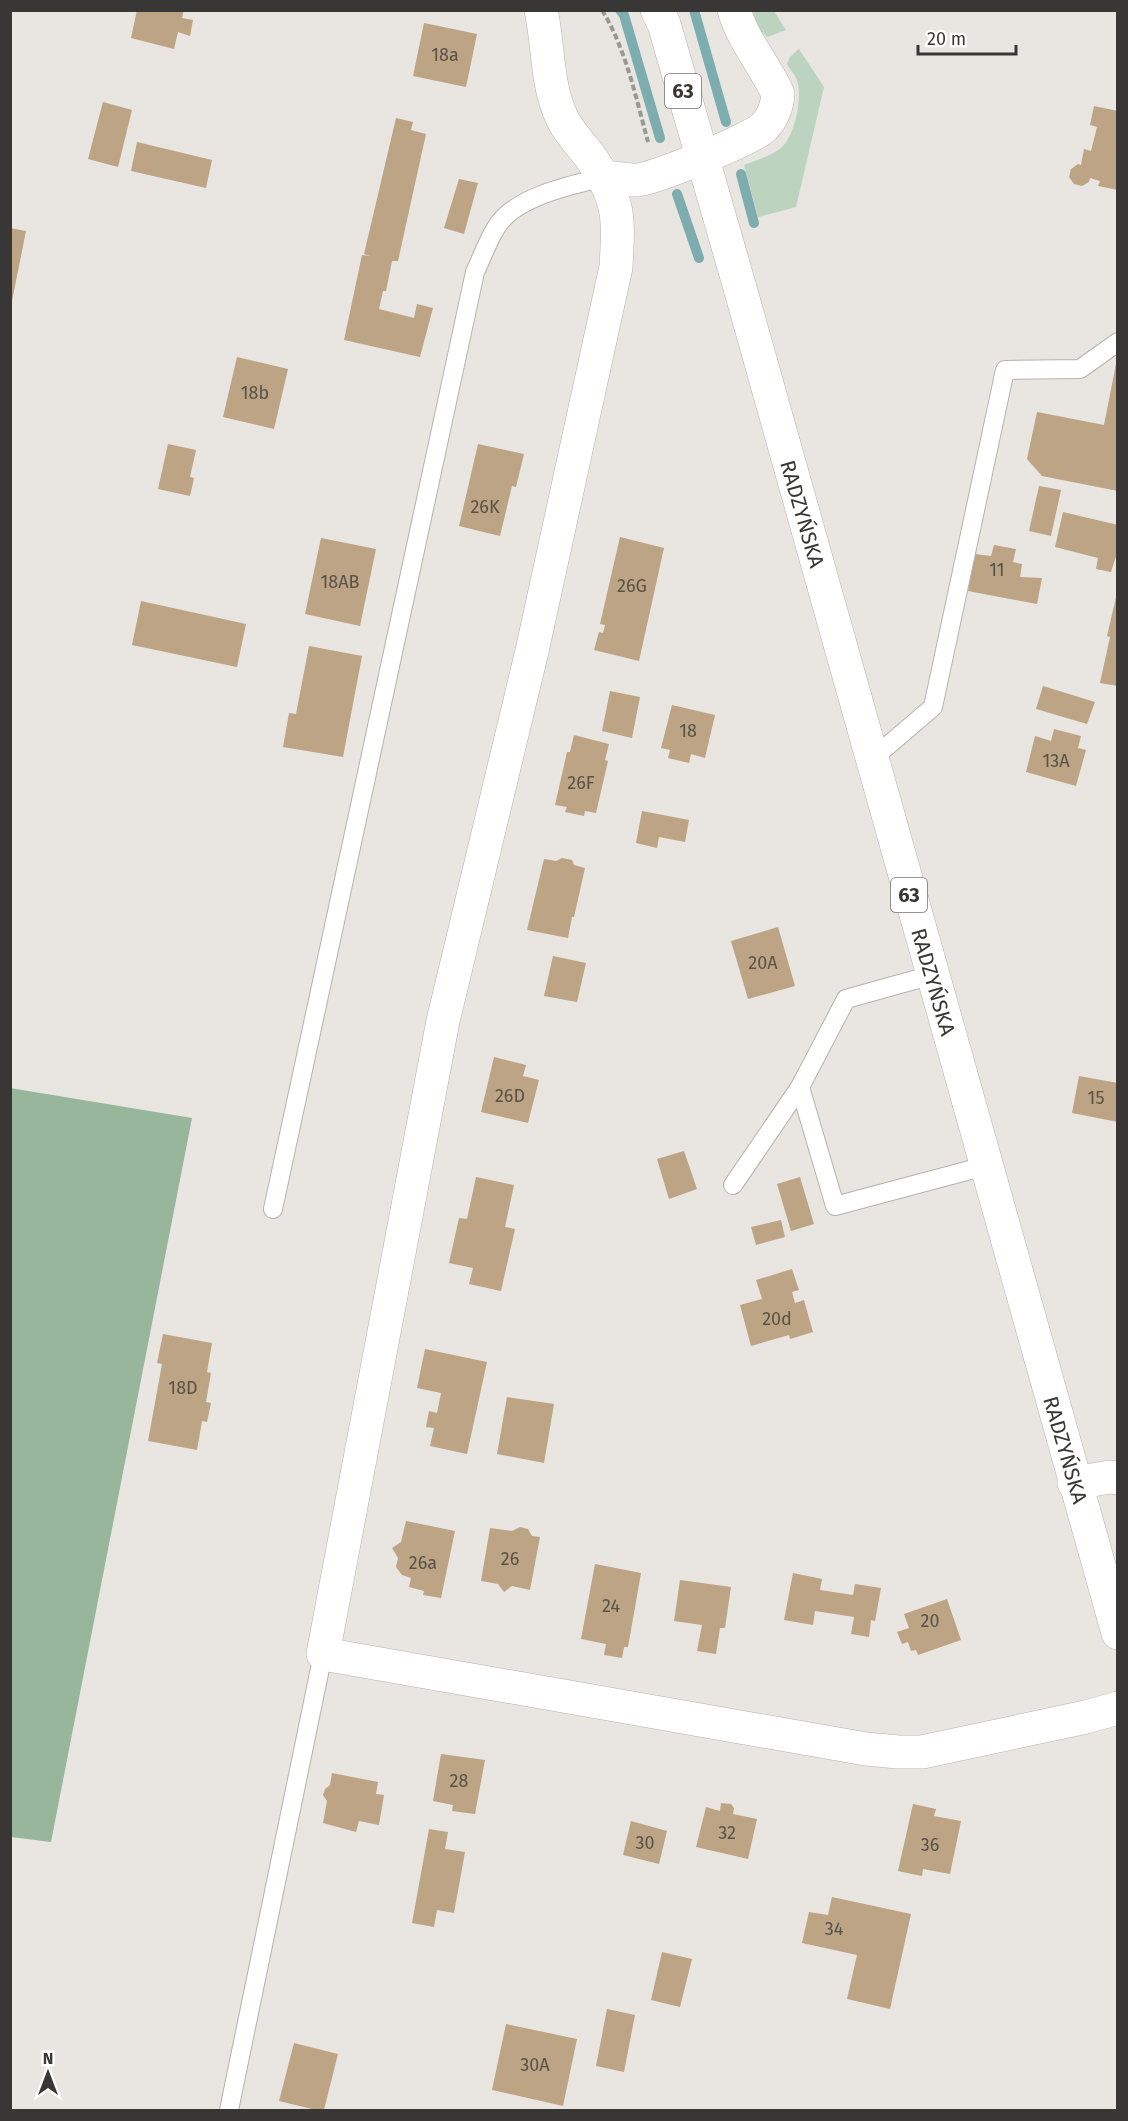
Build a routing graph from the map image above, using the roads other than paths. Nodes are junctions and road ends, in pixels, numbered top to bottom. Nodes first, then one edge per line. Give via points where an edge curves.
1 (541, 10) edge
2 (657, 10) edge
3 (734, 10) edge
4 (701, 157) junction
5 (605, 177) junction
6 (1118, 342) edge
7 (871, 760) junction
8 (932, 975) junction
9 (800, 1087) junction
10 (985, 1166) junction
11 (733, 1185) dead end
12 (273, 1209) dead end
13 (1118, 1478) edge
14 (1074, 1483) junction
15 (1118, 1633) edge
16 (323, 1654) junction
17 (1118, 1708) edge
18 (229, 2110) edge

1 - 5 street via 553,94 562,120
2 - 4 street, RADZYŃSKA / 63
3 - 4 street via 744,37 772,81 777,103 773,116 757,133
4 - 5 street via 638,180
4 - 7 street, RADZYŃSKA / 63
5 - 12 lane via 537,197 512,211 499,223 475,272
5 - 16 street via 618,226 616,267 532,651 443,1021
6 - 7 lane via 1080,369 1005,370 933,707
7 - 8 street, RADZYŃSKA / 63
8 - 9 lane via 846,999
8 - 10 street, RADZYŃSKA / 63
9 - 10 lane via 835,1206
9 - 11 lane
10 - 14 street, RADZYŃSKA / 63
13 - 14 street
14 - 15 street, RADZYŃSKA / 63
16 - 17 street via 898,1752 922,1752
16 - 18 lane

